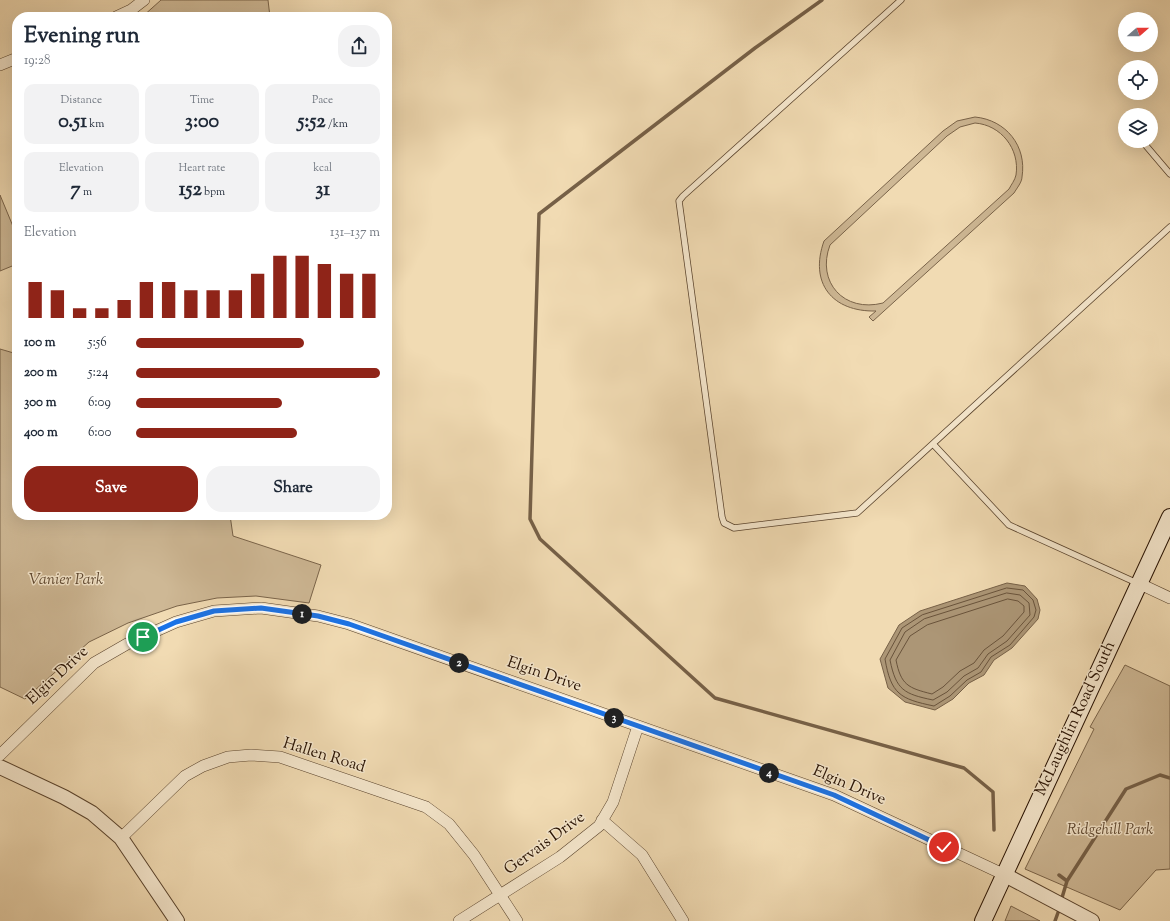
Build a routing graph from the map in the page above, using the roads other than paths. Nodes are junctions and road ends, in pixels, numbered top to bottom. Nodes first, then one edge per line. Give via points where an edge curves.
1 (144, 0) edge
2 (901, 0) edge
3 (127, 12) edge
4 (12, 60) edge
5 (0, 65) edge
6 (1148, 148) edge
7 (1170, 174) edge
8 (1170, 227) edge
9 (933, 444) junction
10 (1170, 517) edge
11 (1138, 583) junction
12 (1170, 598) edge
13 (638, 726) junction
14 (0, 755) edge
15 (0, 767) edge
16 (602, 820) junction
17 (121, 838) junction
18 (1005, 875) junction
19 (500, 895) junction
20 (1087, 918) edge
21 (177, 921) edge
22 (459, 921) edge
23 (517, 921) edge
24 (683, 921) edge
25 (983, 921) edge

1 - 3 street
2 - 9 lane via 683,196 678,209 724,523 734,528 857,513
4 - 5 street
6 - 7 lane
8 - 9 lane
9 - 11 lane via 1009,525
10 - 11 main road, McLaughlin Road South
11 - 12 street
11 - 18 main road, McLaughlin Road South
13 - 14 street, Elgin Drive via 349,624 318,616 261,608 214,611 176,622 127,644 94,663
13 - 16 street, Gervais Drive via 613,802
13 - 18 street, Elgin Drive via 834,795
15 - 17 street via 92,813
16 - 19 street, Gervais Drive via 599,826 560,857
16 - 24 street via 642,855
17 - 19 street, Hallen Road via 185,776 203,766 236,756 280,757 426,807 450,824
17 - 21 street
18 - 20 street, Elgin Drive
18 - 25 main road, McLaughlin Road South
19 - 22 street, Gervais Drive
19 - 23 street, Hallen Road

